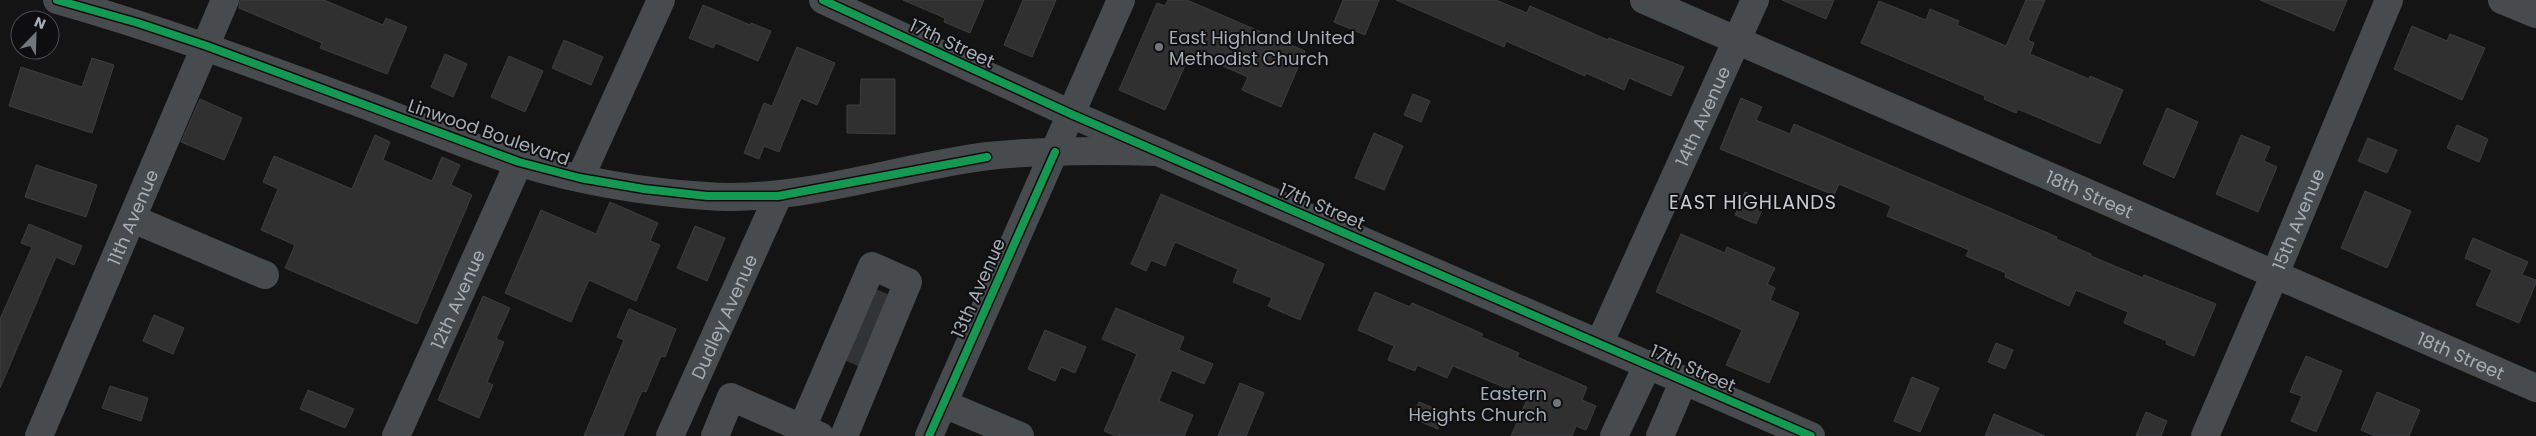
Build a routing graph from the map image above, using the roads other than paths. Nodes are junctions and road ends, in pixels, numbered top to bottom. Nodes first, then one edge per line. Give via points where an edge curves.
1 (56, 0) edge
2 (225, 0) edge
3 (661, 0) edge
4 (823, 0) edge
5 (1121, 0) edge
6 (1644, 0) edge
7 (1755, 0) edge
8 (2389, 0) edge
9 (2502, 0) edge
10 (2536, 14) edge
11 (1738, 40) junction
12 (207, 46) junction
13 (1071, 114) junction
14 (1055, 152) junction
15 (1159, 152) junction
16 (519, 162) junction
17 (580, 178) junction
18 (778, 196) junction
19 (133, 219) junction
20 (2275, 274) junction
21 (265, 275) dead end
22 (1600, 342) junction
23 (1648, 364) junction
24 (1684, 380) junction
25 (2536, 388) edge
26 (944, 404) junction
27 (1770, 428) edge
28 (811, 432) edge
29 (39, 436) edge
30 (396, 436) edge
31 (670, 436) edge
32 (715, 436) edge
33 (844, 436) edge
34 (929, 436) edge
35 (1020, 436) edge
36 (1614, 436) edge
37 (1660, 436) edge
38 (1810, 436) edge
39 (2205, 436) edge

1 - 12 street, Linwood Boulevard
2 - 12 street, 11th Avenue
3 - 17 street
4 - 13 street, 17th Street
5 - 13 street, 13th Avenue
6 - 11 street, 18th Street
7 - 11 street, 14th Avenue
8 - 20 street, 15th Avenue
9 - 10 street
11 - 20 street, 18th Street
11 - 22 street, 14th Avenue
12 - 16 street, Linwood Boulevard
12 - 19 street, 11th Avenue
13 - 14 street, 13th Avenue
13 - 15 street, 17th Street
14 - 15 street via 1096,149
14 - 18 street, Linwood Boulevard via 987,156
14 - 26 street, 13th Avenue
15 - 22 street, 17th Street
16 - 17 street, Linwood Boulevard
16 - 30 street, 12th Avenue
17 - 18 street, Linwood Boulevard via 707,196
18 - 31 street, Dudley Avenue
19 - 21 street
19 - 29 street, 11th Avenue
20 - 25 street, 18th Street
20 - 39 street, 15th Avenue
22 - 23 street, 17th Street
23 - 24 street, 17th Street
23 - 36 street
24 - 27 street, 17th Street
24 - 37 street
26 - 34 street, 13th Avenue
26 - 35 street
27 - 38 street, 17th Street
28 - 32 street via 731,397
28 - 33 street via 866,327

